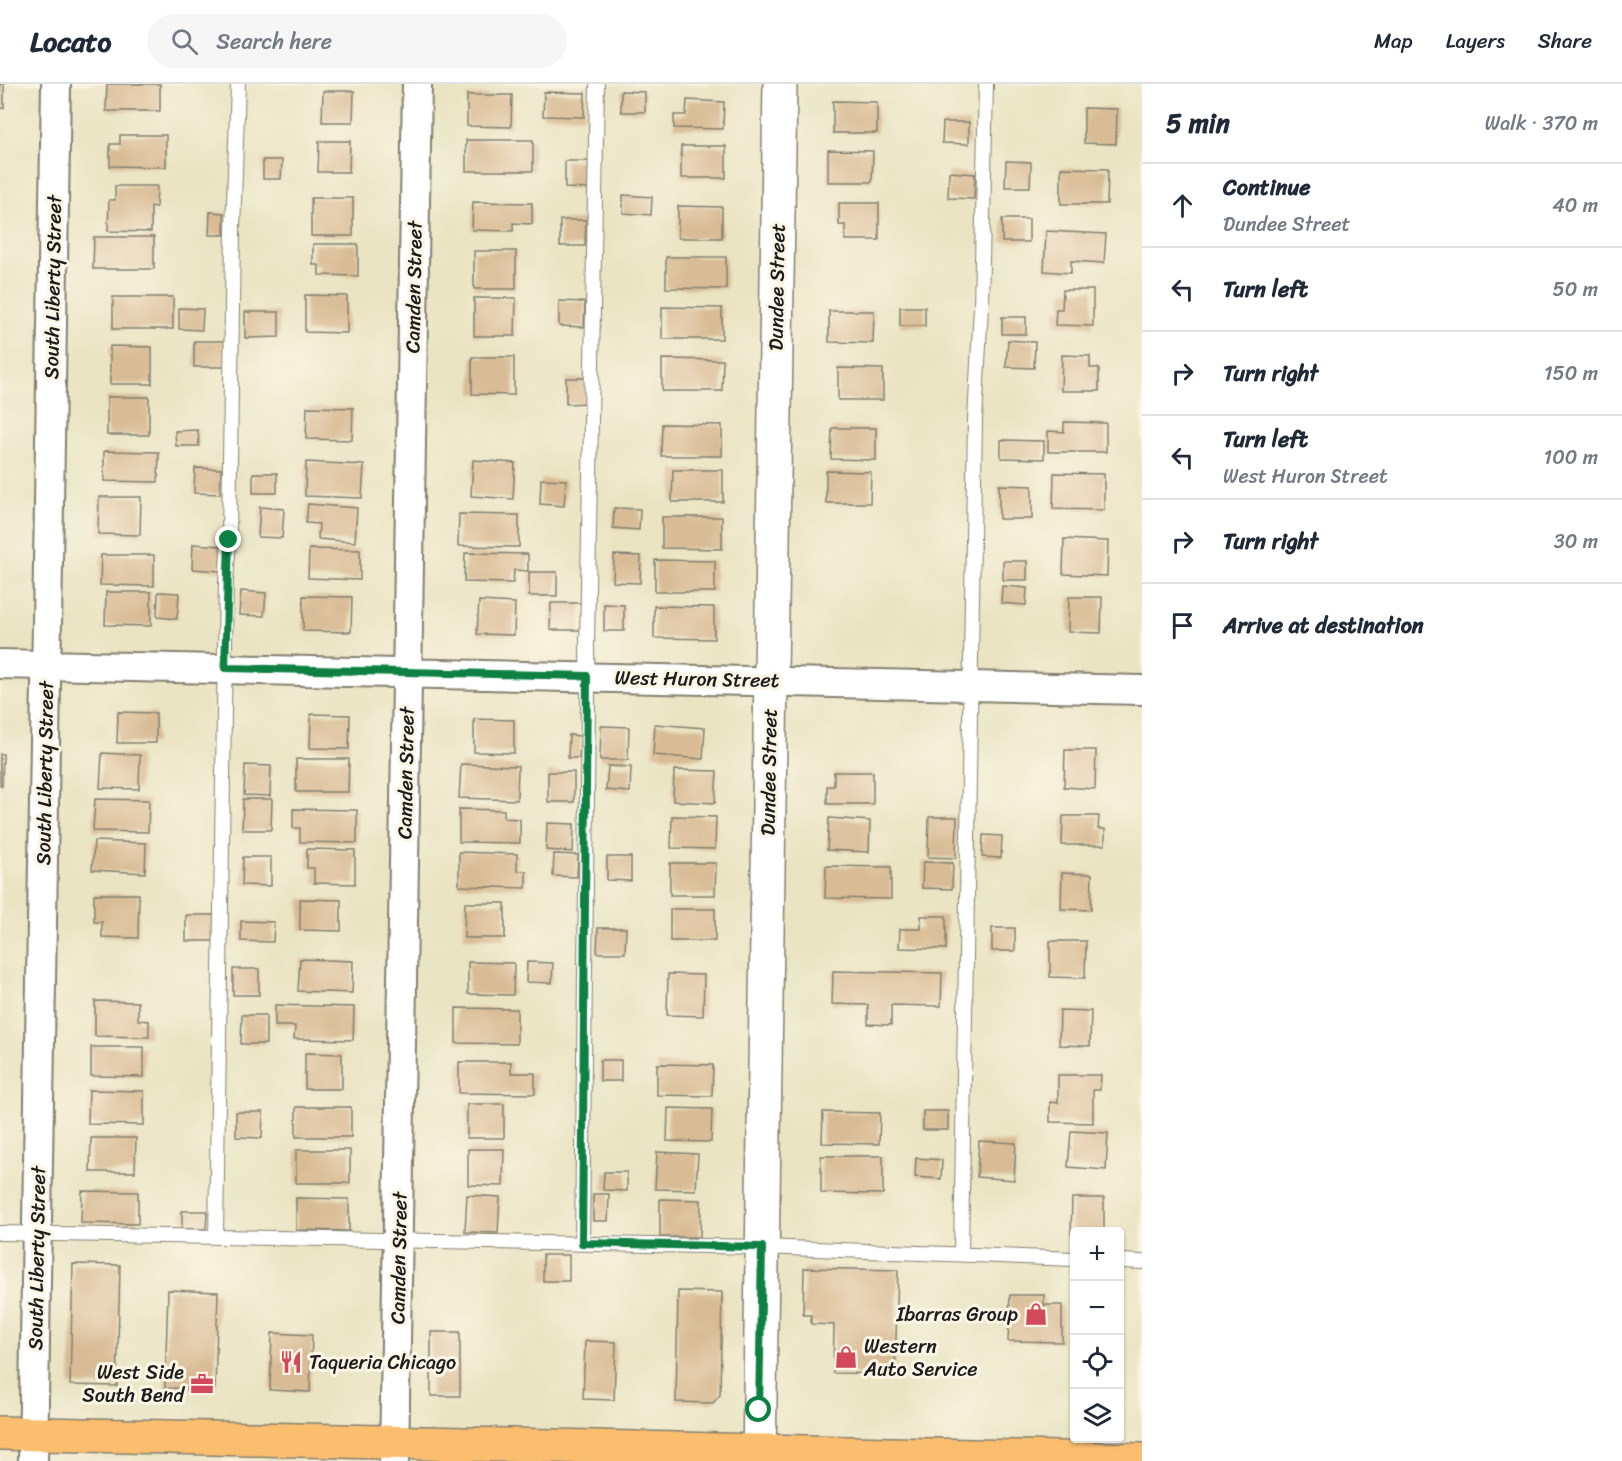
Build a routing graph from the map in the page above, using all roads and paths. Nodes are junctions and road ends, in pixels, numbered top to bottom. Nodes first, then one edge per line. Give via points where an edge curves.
1 (56, 84) edge
2 (238, 84) edge
3 (417, 84) edge
4 (597, 84) edge
5 (780, 84) edge
6 (986, 84) edge
7 (0, 664) edge
8 (47, 666) junction
9 (225, 668) junction
10 (408, 672) junction
11 (587, 676) junction
12 (770, 681) junction
13 (971, 686) junction
14 (1142, 690) edge
15 (0, 1233) edge
16 (36, 1234) junction
17 (216, 1236) junction
18 (399, 1240) junction
19 (582, 1243) junction
20 (762, 1247) junction
21 (961, 1254) junction
22 (1070, 1259) edge
23 (1124, 1261) edge
24 (1142, 1262) edge
25 (0, 1433) edge
26 (34, 1447) edge
27 (394, 1452) edge
28 (759, 1456) edge
29 (1142, 1460) edge

1 - 8 street, South Liberty Street
2 - 9 lane
3 - 10 street, Camden Street
4 - 11 lane
5 - 12 street, Dundee Street
6 - 13 lane
7 - 8 street, West Huron Street
8 - 9 street, West Huron Street
8 - 16 street, South Liberty Street
9 - 10 street, West Huron Street
9 - 17 lane
10 - 11 street, West Huron Street
10 - 18 street, Camden Street
11 - 12 street, West Huron Street
11 - 19 lane
12 - 13 street, West Huron Street
12 - 20 street, Dundee Street
13 - 14 street, West Huron Street
13 - 21 lane
15 - 16 lane
16 - 17 lane
16 - 26 street, South Liberty Street
17 - 18 lane
18 - 19 lane
18 - 27 street, Camden Street
19 - 20 lane
20 - 21 lane
20 - 28 street, Dundee Street
21 - 22 lane
23 - 24 lane
25 - 26 main road
26 - 27 main road
27 - 28 main road
28 - 29 main road

